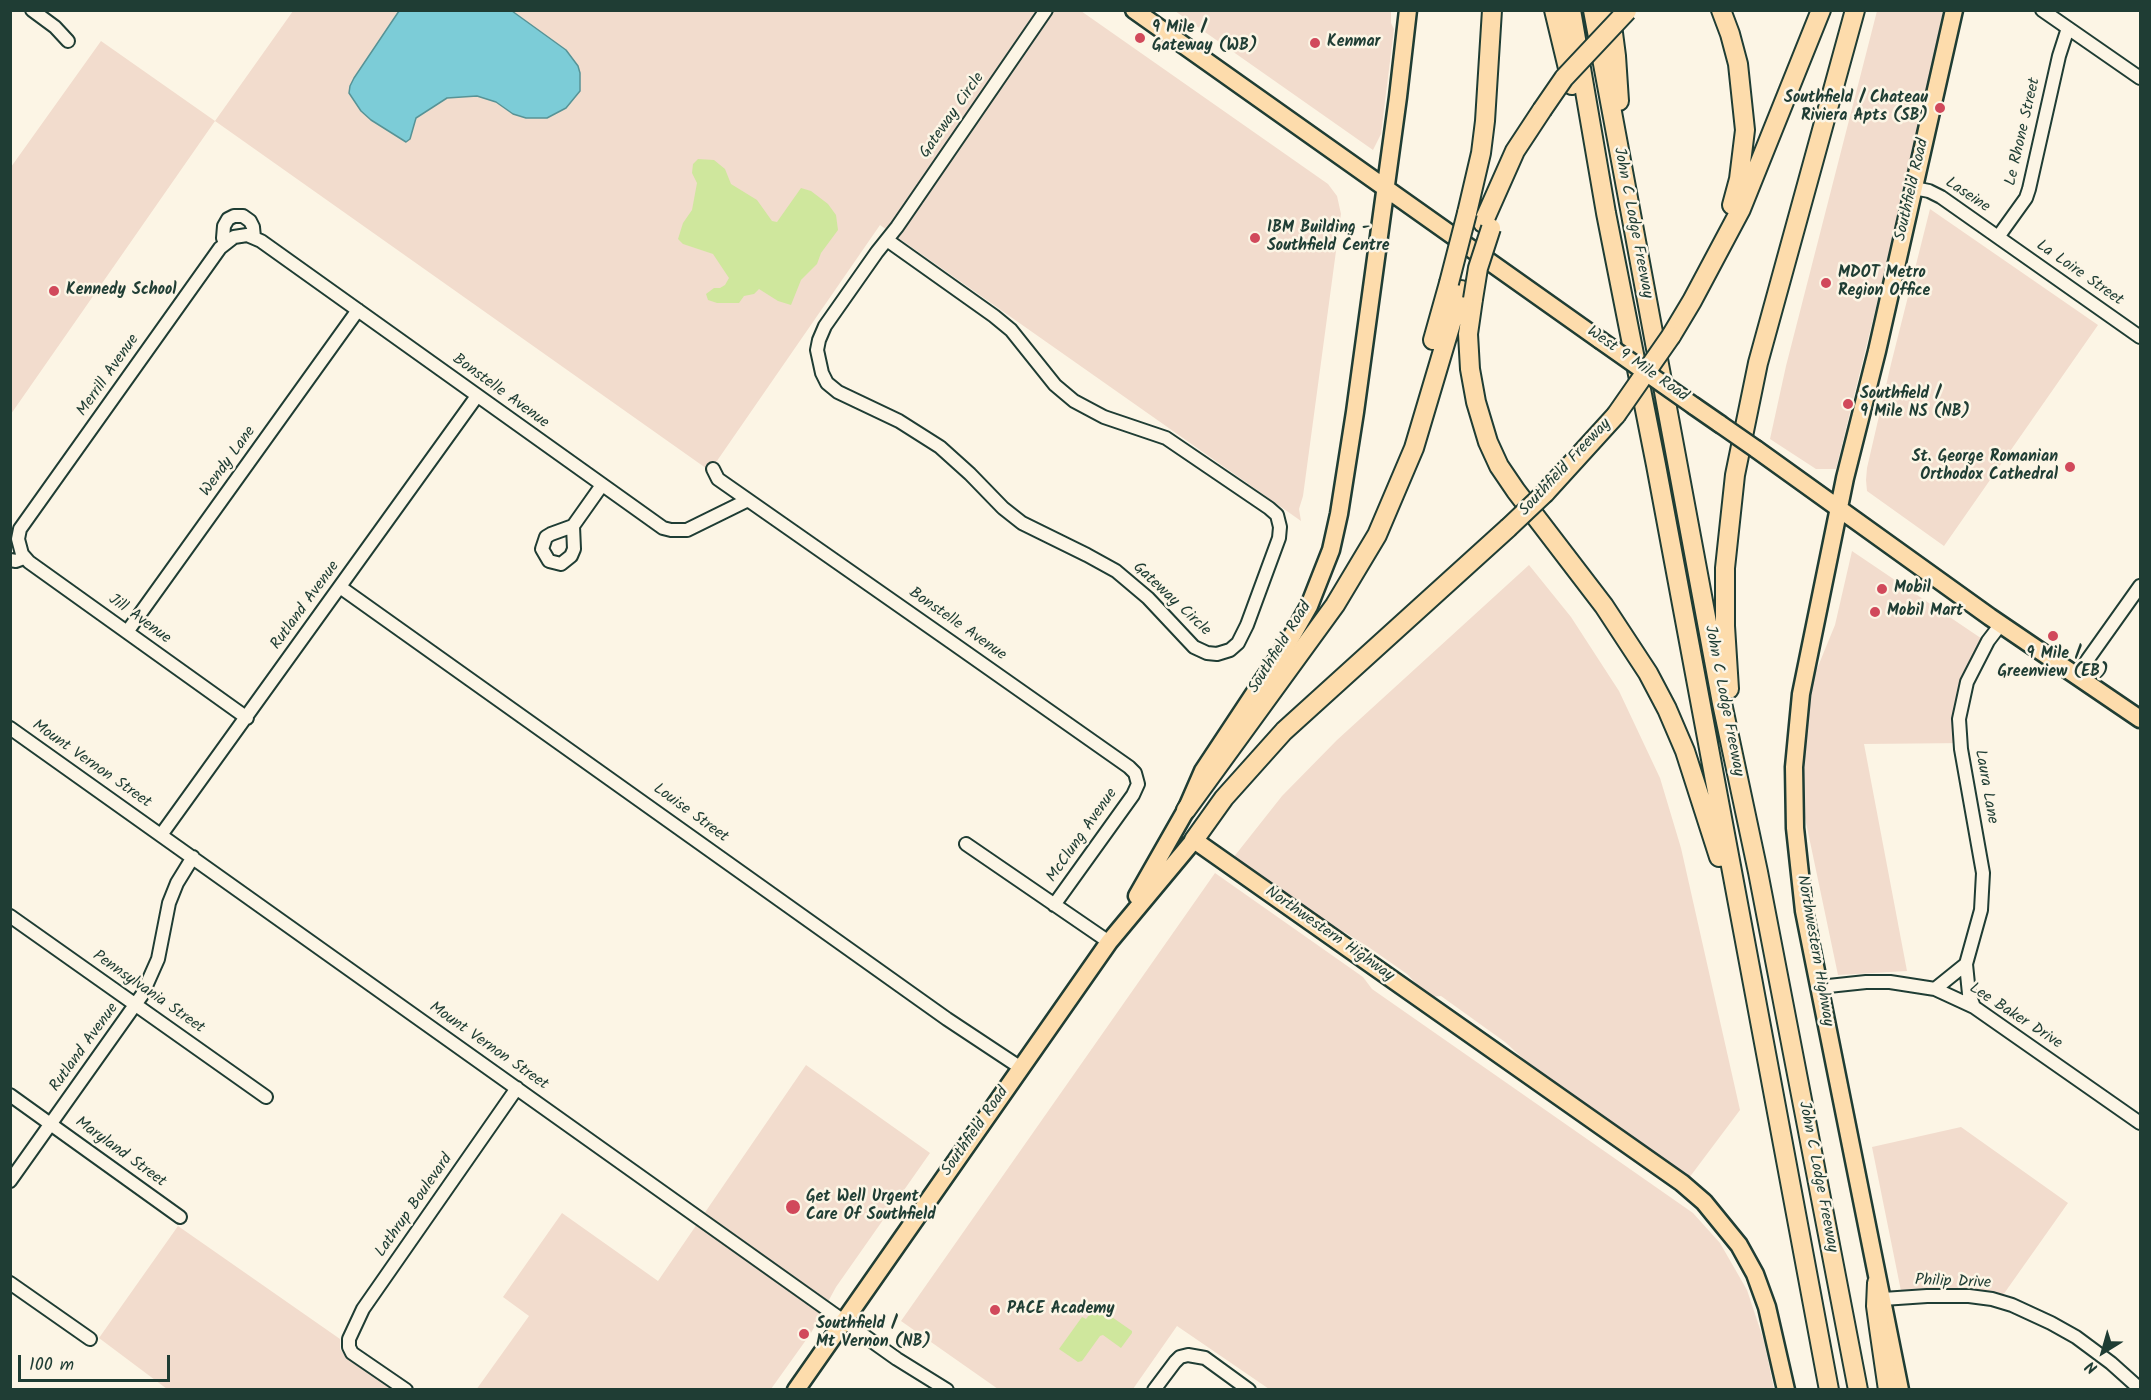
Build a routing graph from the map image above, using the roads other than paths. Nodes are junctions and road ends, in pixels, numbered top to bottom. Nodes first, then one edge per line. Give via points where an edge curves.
1 (32, 10) edge
2 (1046, 10) edge
3 (1134, 10) edge
4 (1408, 10) edge
5 (1492, 10) edge
6 (1554, 10) edge
7 (1571, 10) edge
8 (1593, 10) edge
9 (1610, 10) edge
10 (1721, 10) edge
11 (1821, 10) edge
12 (1855, 10) edge
13 (1954, 10) edge
14 (2042, 10) edge
15 (1627, 11) edge
16 (2068, 28) junction
17 (68, 41) dead end
18 (2140, 78) edge
19 (1623, 178) junction
20 (1914, 188) junction
21 (1386, 190) junction
22 (1606, 213) junction
23 (240, 235) joint
24 (254, 237) junction
25 (1725, 237) junction
26 (1998, 237) junction
27 (887, 240) junction
28 (225, 243) junction
29 (1461, 291) junction
30 (358, 310) junction
31 (2140, 337) edge
32 (477, 396) junction
33 (713, 469) dead end
34 (602, 485) junction
35 (748, 500) junction
36 (1840, 510) junction
37 (573, 526) dead end
38 (15, 529) edge
39 (24, 558) junction
40 (10, 560) edge
41 (340, 586) junction
42 (2140, 586) edge
43 (2001, 624) junction
44 (127, 632) junction
45 (2076, 676) junction
46 (247, 718) junction
47 (2140, 719) edge
48 (10, 728) edge
49 (1138, 784) joint
50 (1186, 810) junction
51 (161, 835) junction
52 (1194, 840) junction
53 (966, 844) dead end
54 (193, 857) junction
55 (1758, 872) junction
56 (1054, 905) junction
57 (10, 916) edge
58 (1112, 938) junction
59 (1966, 964) junction
60 (1819, 987) junction
61 (1935, 989) junction
62 (136, 1005) junction
63 (1974, 1007) junction
64 (1021, 1068) junction
65 (518, 1088) junction
66 (10, 1095) edge
67 (266, 1097) dead end
68 (2140, 1123) edge
69 (51, 1124) junction
70 (10, 1181) edge
71 (1794, 1212) junction
72 (180, 1217) dead end
73 (10, 1282) edge
74 (1880, 1291) junction
75 (844, 1320) junction
76 (90, 1339) dead end
77 (406, 1389) edge
78 (796, 1389) edge
79 (947, 1389) edge
80 (1154, 1389) edge
81 (1249, 1389) edge
82 (1786, 1389) edge
83 (1829, 1389) edge
84 (1858, 1389) edge
85 (1888, 1389) edge
86 (1900, 1389) edge
87 (2140, 1389) edge

1 - 17 street
2 - 27 street, Gateway Circle
3 - 21 main road, West 9 Mile Road
4 - 21 main road, Southfield Road
5 - 29 highway, bridge via 1485,121 1467,213
6 - 22 highway
7 - 22 highway, John C Lodge Freeway
8 - 19 highway, John C Lodge Freeway
9 - 19 highway
10 - 25 highway via 1738,64 1745,130 1739,179
11 - 25 highway, Southfield Freeway via 1741,209
12 - 55 highway via 1758,363 1734,475 1725,568 1725,626 1730,702
13 - 20 main road, Southfield Road
14 - 16 street
15 - 29 highway, bridge via 1574,66 1515,151
16 - 18 street
16 - 26 street, Le Rhone Street via 2030,189
19 - 55 highway, John C Lodge Freeway via 1722,703
20 - 26 street, Laseine via 1941,197
20 - 36 main road, Southfield Road
21 - 36 main road, West 9 Mile Road, bridge
21 - 50 main road, Southfield Road via 1352,435 1330,550 1309,606 1203,771
22 - 71 highway, John C Lodge Freeway
23 - 24 street, Bonstelle Avenue
23 - 28 street, Merrill Avenue
24 - 28 street via 250,221 234,216 224,226
24 - 30 street, Bonstelle Avenue
25 - 52 highway, Southfield Freeway, bridge via 1651,368 1595,440 1508,528 1284,731 1230,791
26 - 31 street, La Loire Street
27 - 27 street, Gateway Circle via 821,333 818,356 827,383 932,441 1022,523 1116,571 1200,651 1223,653 1238,643 1279,538 1277,515 1166,438 1104,417 1074,401 1011,330
28 - 38 street, Merrill Avenue
29 - 50 highway via 1406,445 1403,471 1377,535 1352,580
29 - 71 highway via 1476,402 1499,466 1627,638 1685,751 1718,853 1753,1035
30 - 32 street, Bonstelle Avenue
30 - 44 street, Wendy Lane
32 - 34 street, Bonstelle Avenue
32 - 41 street, Rutland Avenue
33 - 35 street, Bonstelle Avenue via 718,479
34 - 35 street, Bonstelle Avenue via 670,530 693,528
34 - 37 street
35 - 49 street, Bonstelle Avenue via 1129,767
36 - 43 main road, West 9 Mile Road
36 - 60 main road, Northwestern Highway via 1801,694 1794,767 1802,894
38 - 39 street, Merrill Avenue
39 - 40 street
39 - 44 street, Jill Avenue
41 - 46 street, Rutland Avenue
41 - 64 street, Louise Street
42 - 45 street
43 - 45 main road, West 9 Mile Road
43 - 59 street, Laura Lane via 1973,668 1960,706 1960,749 1983,873 1981,910
44 - 46 street, Jill Avenue
45 - 47 main road, West 9 Mile Road
46 - 51 street, Rutland Avenue
48 - 51 street, Mount Vernon Street
49 - 56 street, McClung Avenue
50 - 58 main road, Southfield Road
51 - 54 street, Mount Vernon Street
52 - 58 main road, Southfield Road
52 - 82 main road, Northwestern Highway via 1704,1202 1739,1245 1755,1274
53 - 56 street, McClung Avenue
54 - 62 street, Rutland Avenue via 173,893 158,959
54 - 65 street, Mount Vernon Street
55 - 84 highway, John C Lodge Freeway
56 - 58 street, McClung Avenue
57 - 62 street, Pennsylvania Street
58 - 64 main road, Southfield Road
59 - 61 street
59 - 63 street, Laura Lane
60 - 61 street, Lee Baker Drive via 1890,982
60 - 74 main road, Northwestern Highway
61 - 63 street, Lee Baker Drive
62 - 67 street, Pennsylvania Street
62 - 69 street, Rutland Avenue
63 - 68 street, Lee Baker Drive
64 - 75 main road, Southfield Road
65 - 75 street, Mount Vernon Street
65 - 77 street, Lathrup Boulevard via 363,1309 349,1339 349,1347 358,1359
66 - 69 street, Maryland Street
69 - 70 street, Rutland Avenue
69 - 72 street, Maryland Street
71 - 83 highway, John C Lodge Freeway
73 - 76 street
74 - 85 highway via 1877,1317
74 - 86 main road, Northwestern Highway
74 - 87 street, Philip Drive via 1969,1296 2012,1305 2076,1337
75 - 78 main road, Southfield Road
75 - 79 street, Mount Vernon Street
80 - 81 street via 1175,1362 1188,1355 1204,1358

